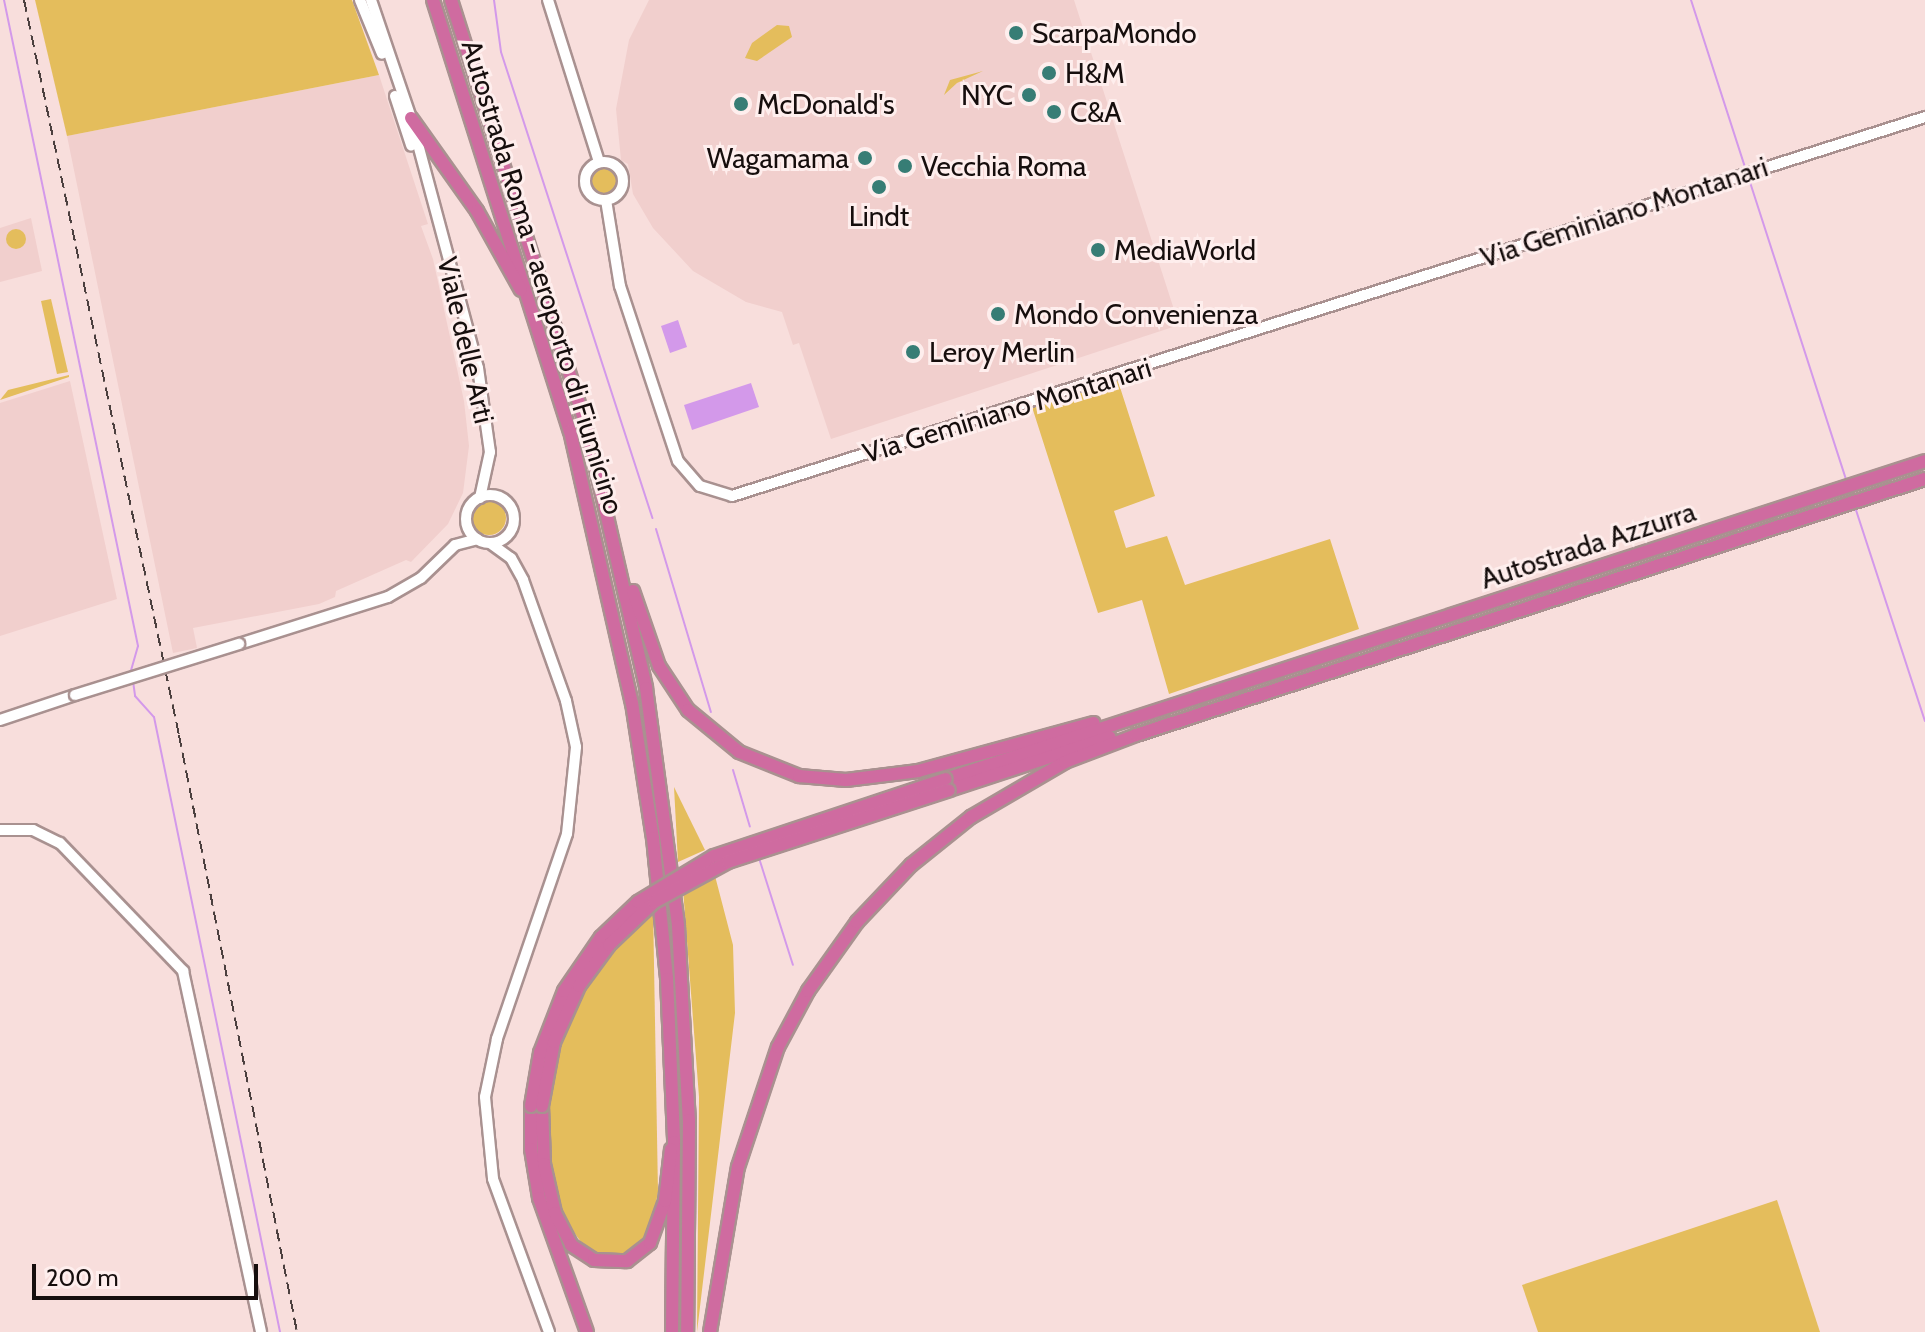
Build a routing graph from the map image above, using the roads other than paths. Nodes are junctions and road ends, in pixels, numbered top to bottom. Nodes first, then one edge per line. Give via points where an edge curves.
1 (360, 0) edge
2 (371, 0) edge
3 (433, 0) edge
4 (451, 0) edge
5 (548, 0) edge
6 (381, 51) junction
7 (393, 66) junction
8 (1925, 117) edge
9 (411, 118) junction
10 (599, 162) junction
11 (428, 183) junction
12 (606, 200) junction
13 (537, 319) junction
14 (1925, 461) edge
15 (1925, 479) edge
16 (480, 498) junction
17 (610, 519) junction
18 (467, 520) junction
19 (477, 539) junction
20 (490, 543) junction
21 (455, 545) junction
22 (1266, 674) junction
23 (1272, 689) junction
24 (0, 720) edge
25 (948, 784) junction
26 (0, 830) edge
27 (537, 1106) junction
28 (674, 1142) junction
29 (261, 1332) edge
30 (549, 1332) edge
31 (587, 1332) edge
32 (672, 1332) edge
33 (687, 1332) edge
34 (710, 1332) edge

1 - 6 street, Viale delle Arti
2 - 7 street, Viale delle Arti
3 - 13 highway, Autostrada Roma - aeroporto di Fiumicino
4 - 17 highway, Autostrada Roma - aeroporto di Fiumicino
5 - 10 street
6 - 7 street, Viale delle Arti
6 - 11 street, Viale delle Arti
7 - 9 street, Viale delle Arti
8 - 12 street, Via Geminiano Montanari via 732,496 700,486 678,461 620,286
9 - 11 street, Viale delle Arti
9 - 13 highway via 486,224
10 - 12 street via 588,169 585,181 589,193
10 - 12 street via 611,162 623,176 618,194
11 - 16 street, Viale delle Arti via 482,392 490,452
13 - 28 highway, Autostrada Roma - aeroporto di Fiumicino via 588,497 632,703 662,908
14 - 22 highway, Autostrada Azzurra
15 - 23 highway, Autostrada Azzurra
16 - 18 street, Viale delle Arti
16 - 20 street via 496,496 513,510 510,533
17 - 22 highway via 653,650 679,701 739,752 799,776 846,780 918,771
17 - 33 highway, Autostrada Roma - aeroporto di Fiumicino via 646,688 677,911 689,1120
18 - 19 street
18 - 21 street, Viale delle Arti
19 - 20 street
19 - 21 street
20 - 30 street via 511,558 523,580 566,701 577,752 565,843 497,1039 485,1097 493,1179
21 - 24 street, bridge via 429,572 395,593
22 - 25 highway
23 - 25 highway
23 - 34 highway via 1079,757 1013,789 939,841 871,905 808,991 766,1076 738,1167
25 - 27 highway, bridge via 728,862 654,902 609,945 579,986 554,1042
26 - 29 street via 33,830 60,843 183,971
27 - 28 highway via 558,1221 571,1245 600,1262 627,1261 653,1237
27 - 31 highway via 537,1190
28 - 32 highway, Autostrada Roma - aeroporto di Fiumicino

